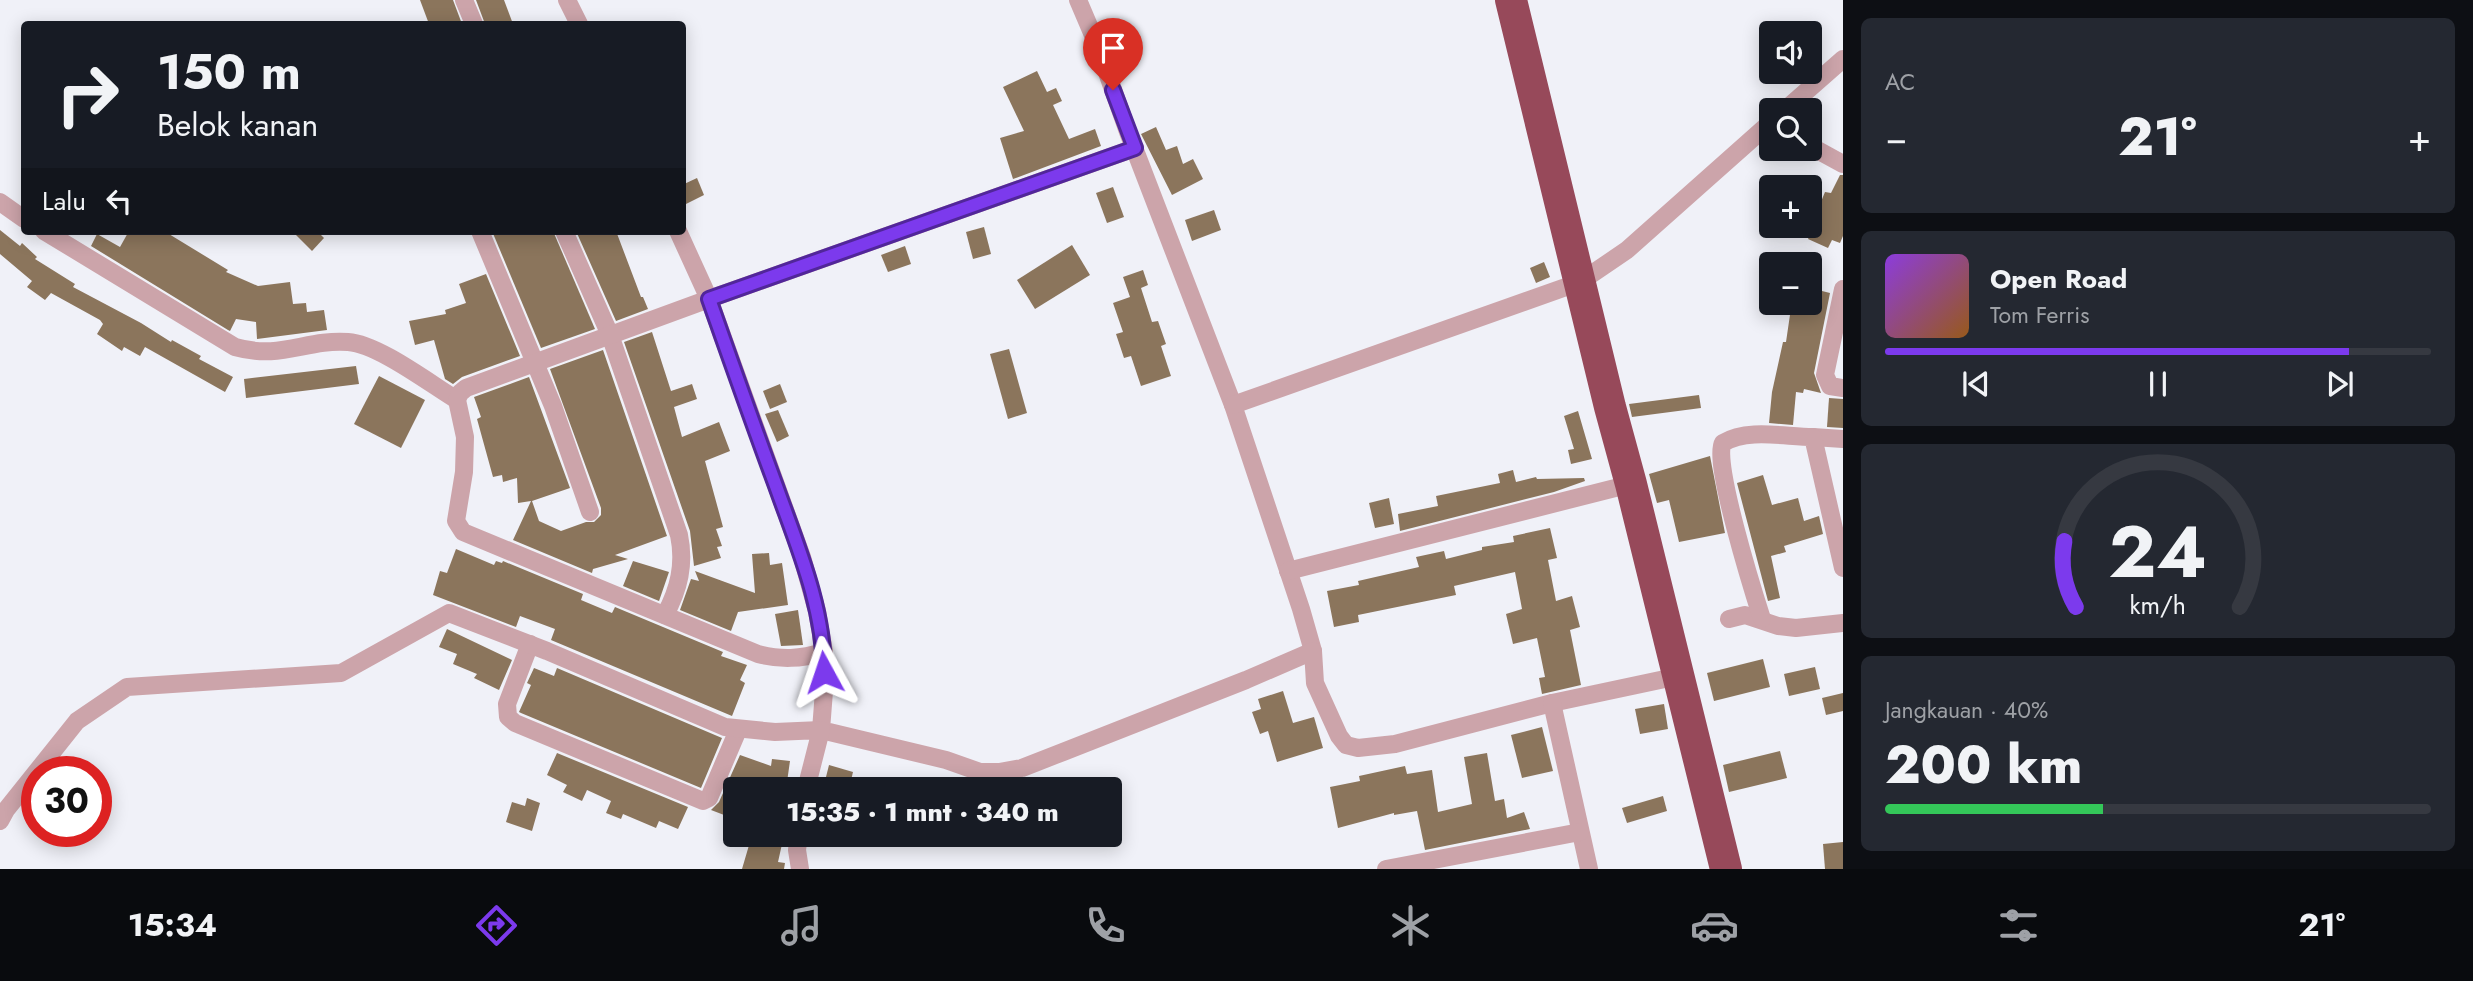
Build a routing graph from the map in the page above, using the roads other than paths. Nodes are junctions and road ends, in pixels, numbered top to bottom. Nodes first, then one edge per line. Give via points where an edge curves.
1 (464, 0) edge
2 (567, 0) edge
3 (1078, 0) edge
4 (1511, 0) edge
5 (473, 21) edge
6 (578, 21) edge
7 (1843, 59) edge
8 (1799, 98) edge
9 (1759, 134) edge
10 (1135, 148) junction
11 (1822, 153) edge
12 (1843, 164) edge
13 (0, 202) edge
14 (21, 217) edge
15 (51, 235) edge
16 (482, 235) edge
17 (566, 235) edge
18 (680, 235) edge
19 (1580, 282) junction
20 (1843, 294) edge
21 (709, 299) junction
22 (610, 335) junction
23 (535, 362) junction
24 (1843, 388) edge
25 (457, 400) junction
26 (1233, 405) junction
27 (1813, 438) junction
28 (1843, 439) edge
29 (1631, 484) junction
30 (590, 512) dead end
31 (1843, 568) edge
32 (1288, 571) junction
33 (665, 615) junction
34 (1729, 619) dead end
35 (1762, 620) junction
36 (1843, 623) edge
37 (530, 644) junction
38 (1313, 651) junction
39 (824, 652) junction
40 (1679, 676) junction
41 (1552, 703) junction
42 (738, 730) junction
43 (821, 730) junction
44 (809, 777) edge
45 (0, 821) edge
46 (1580, 832) junction
47 (797, 847) edge
48 (800, 869) edge
49 (1386, 869) edge
50 (1589, 869) edge
51 (1726, 869) edge

1 - 5 street
2 - 6 street
3 - 10 street
4 - 19 highway
7 - 8 street
9 - 19 street via 1627,250
10 - 21 street
10 - 26 street
11 - 12 street
13 - 14 street
15 - 25 street via 235,347 273,353 345,341 361,344
16 - 23 street
17 - 22 street
18 - 21 street
19 - 26 street
19 - 29 highway
20 - 24 street via 1825,375 1830,386
21 - 22 street
21 - 39 street via 802,558
22 - 23 street
22 - 33 street via 682,548 680,578
23 - 25 street via 466,388
23 - 30 street
25 - 33 street via 466,451 458,528
26 - 32 street
27 - 28 street
27 - 31 street
27 - 35 street via 1759,434 1730,439 1720,447
29 - 32 street
29 - 40 highway
32 - 38 street
33 - 39 street via 776,659
34 - 35 street via 1745,615
35 - 36 street via 1796,628
37 - 42 street
37 - 42 street via 507,704 508,717 670,788 703,801 709,797
37 - 45 street via 449,613 341,673 127,687 77,721
38 - 41 street via 1315,683 1346,746 1395,744
38 - 43 street via 1022,768 999,772 980,772
39 - 43 street
40 - 41 street
40 - 51 highway
41 - 46 street
42 - 43 street
43 - 44 street
46 - 49 street
46 - 50 street
47 - 48 street

